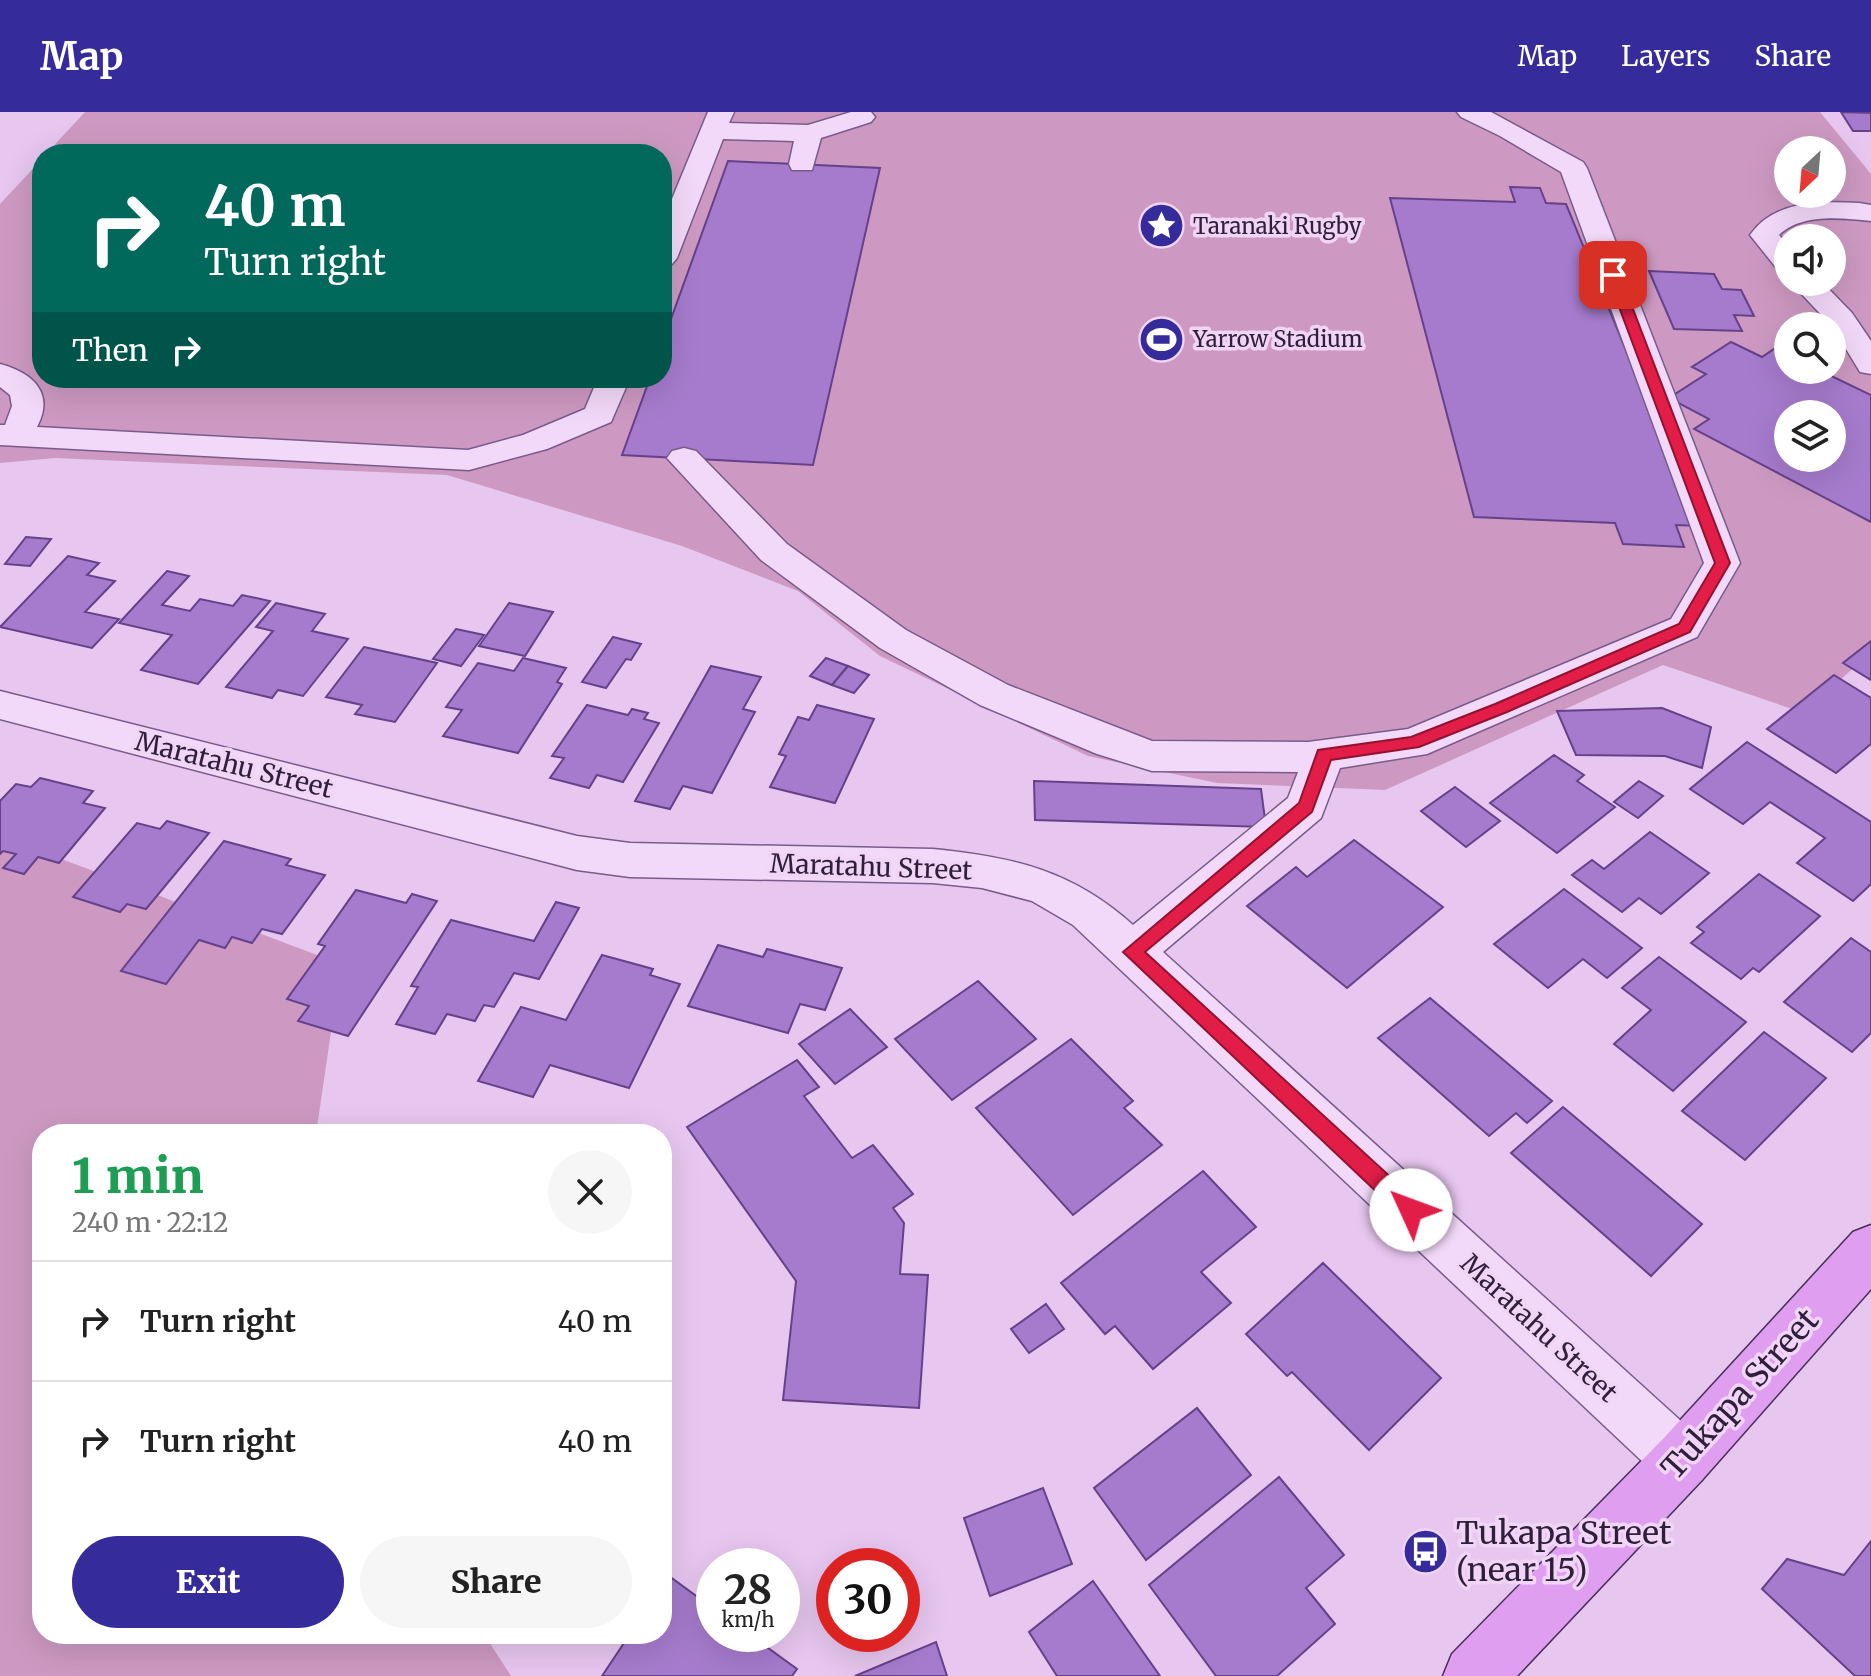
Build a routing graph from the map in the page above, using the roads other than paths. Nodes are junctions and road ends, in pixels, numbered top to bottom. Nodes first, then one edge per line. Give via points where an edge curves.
1 (831, 112) edge
2 (1470, 112) edge
3 (717, 122) edge
4 (809, 133) junction
5 (802, 164) dead end
6 (1871, 213) edge
7 (672, 233) edge
8 (1774, 247) edge
9 (1819, 296) edge
10 (1871, 365) edge
11 (0, 374) edge
12 (610, 388) edge
13 (8, 434) edge
14 (684, 458) dead end
15 (0, 705) edge
16 (1324, 755) junction
17 (1132, 952) junction
18 (1871, 1250) edge
19 (1682, 1460) junction
20 (1474, 1676) edge

1 - 4 street via 862,117
2 - 16 street via 1573,168 1722,563 1684,628 1413,743
3 - 4 street
3 - 7 street
4 - 5 street
6 - 8 street via 1781,218 1764,235
9 - 10 street
11 - 13 street via 27,393 29,406
12 - 13 street via 599,415 535,442 469,460
14 - 16 street via 774,552 893,639 994,695 1152,756
15 - 17 street, Maratahu Street via 577,853 630,860 982,871 1044,887 1089,912
16 - 17 street via 1306,807
17 - 19 street, Maratahu Street
18 - 19 main road, Tukapa Street
19 - 20 main road, Tukapa Street

